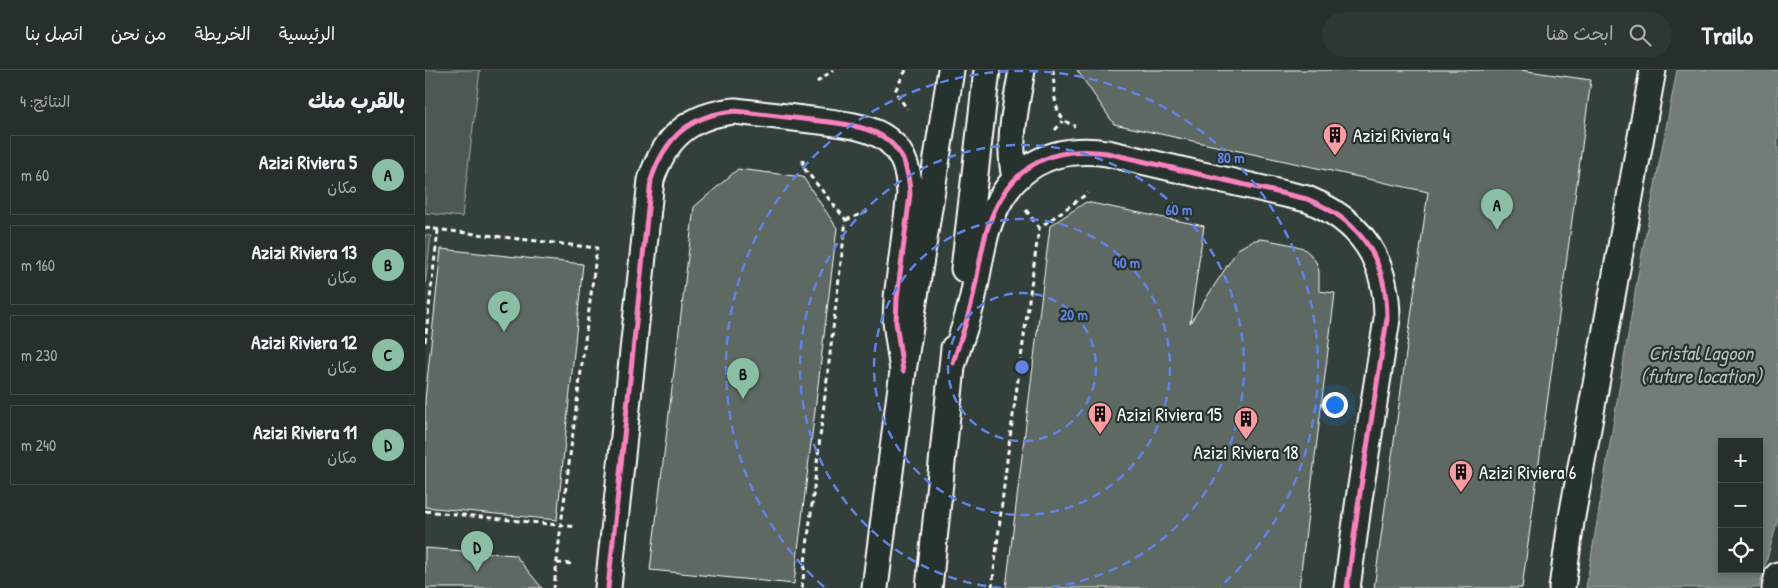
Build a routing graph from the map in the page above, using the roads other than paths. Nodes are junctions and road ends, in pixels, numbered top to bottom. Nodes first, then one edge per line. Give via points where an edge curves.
1 (951, 70) edge
2 (987, 70) edge
3 (1021, 70) edge
4 (1653, 70) edge
5 (1015, 178) junction
6 (953, 364) junction
7 (903, 371) junction
8 (1778, 575) edge
9 (608, 588) edge
10 (875, 588) edge
11 (929, 588) edge
12 (1347, 588) edge
13 (1562, 588) edge
14 (1775, 588) edge

1 - 7 street
2 - 6 street
3 - 5 street via 1011,135
4 - 13 street via 1571,522
5 - 6 street via 991,218
5 - 12 street via 1039,162 1059,154 1075,151 1107,153 1307,199 1338,214 1363,238 1373,252 1385,284 1387,319
6 - 11 street
7 - 9 street via 898,347 897,298 909,182 907,170 895,148 884,137 863,126 735,111 719,113 688,125 664,149 651,180
7 - 10 street
8 - 14 street

